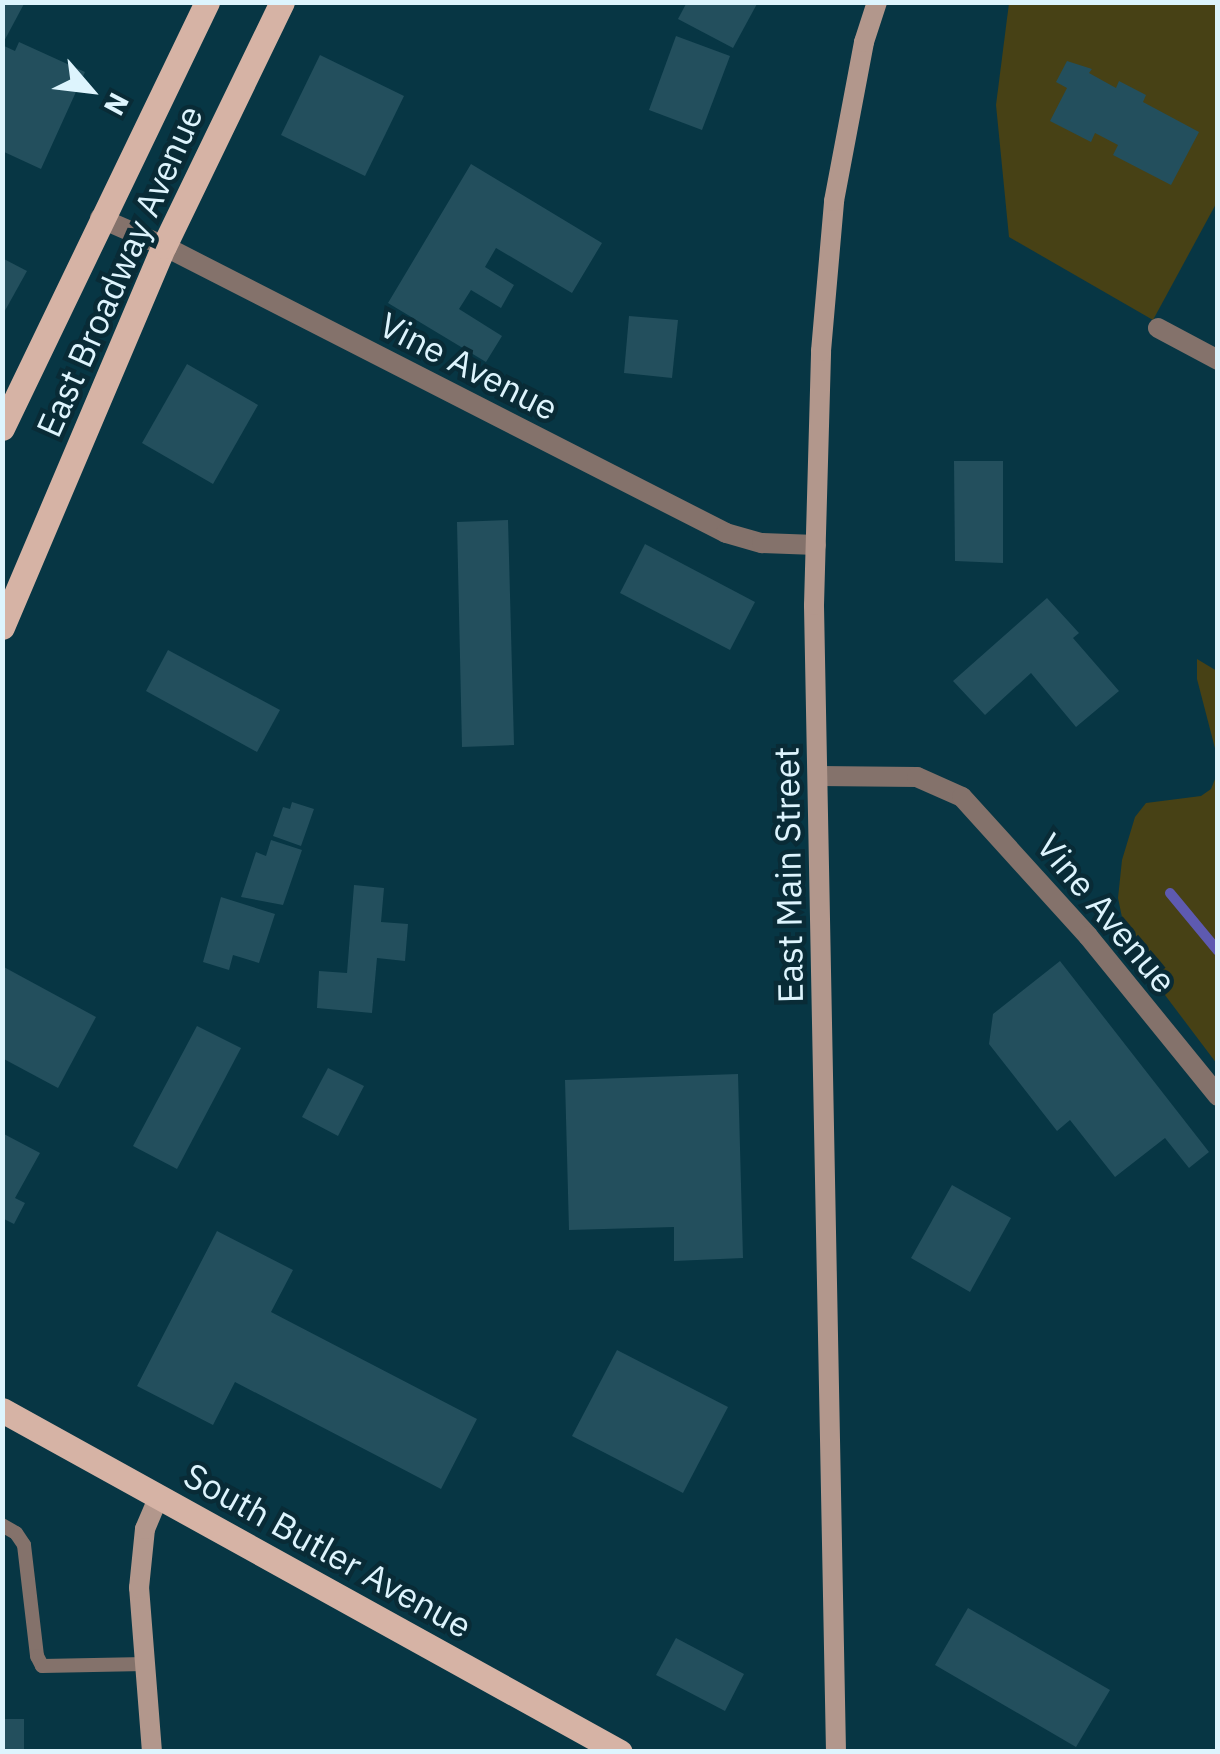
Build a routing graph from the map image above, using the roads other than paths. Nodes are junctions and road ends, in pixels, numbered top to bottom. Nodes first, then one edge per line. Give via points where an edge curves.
1 (207, 2) edge
2 (282, 2) edge
3 (877, 2) edge
4 (100, 218) junction
5 (164, 246) junction
6 (1158, 328) dead end
7 (1218, 360) edge
8 (2, 428) edge
9 (816, 545) junction
10 (2, 626) edge
11 (818, 776) junction
12 (1218, 1096) edge
13 (2, 1410) edge
14 (159, 1496) junction
15 (2, 1525) edge
16 (145, 1664) junction
17 (152, 1752) edge
18 (620, 1752) edge
19 (836, 1752) edge

1 - 4 main road, East Broadway Avenue
2 - 5 main road, East Broadway Avenue
3 - 9 main road, East Main Street via 834,201 821,350
4 - 5 street, Vine Avenue
4 - 8 main road, East Broadway Avenue
5 - 9 street, Vine Avenue via 726,533 762,543
5 - 10 main road, East Broadway Avenue
6 - 7 street
9 - 11 main road, East Main Street
11 - 12 street, Vine Avenue via 918,776 968,801
11 - 19 main road, East Main Street
13 - 14 main road, South Butler Avenue
14 - 16 main road via 141,1550
14 - 18 main road, South Butler Avenue
15 - 16 lane via 24,1545 42,1666
16 - 17 main road

